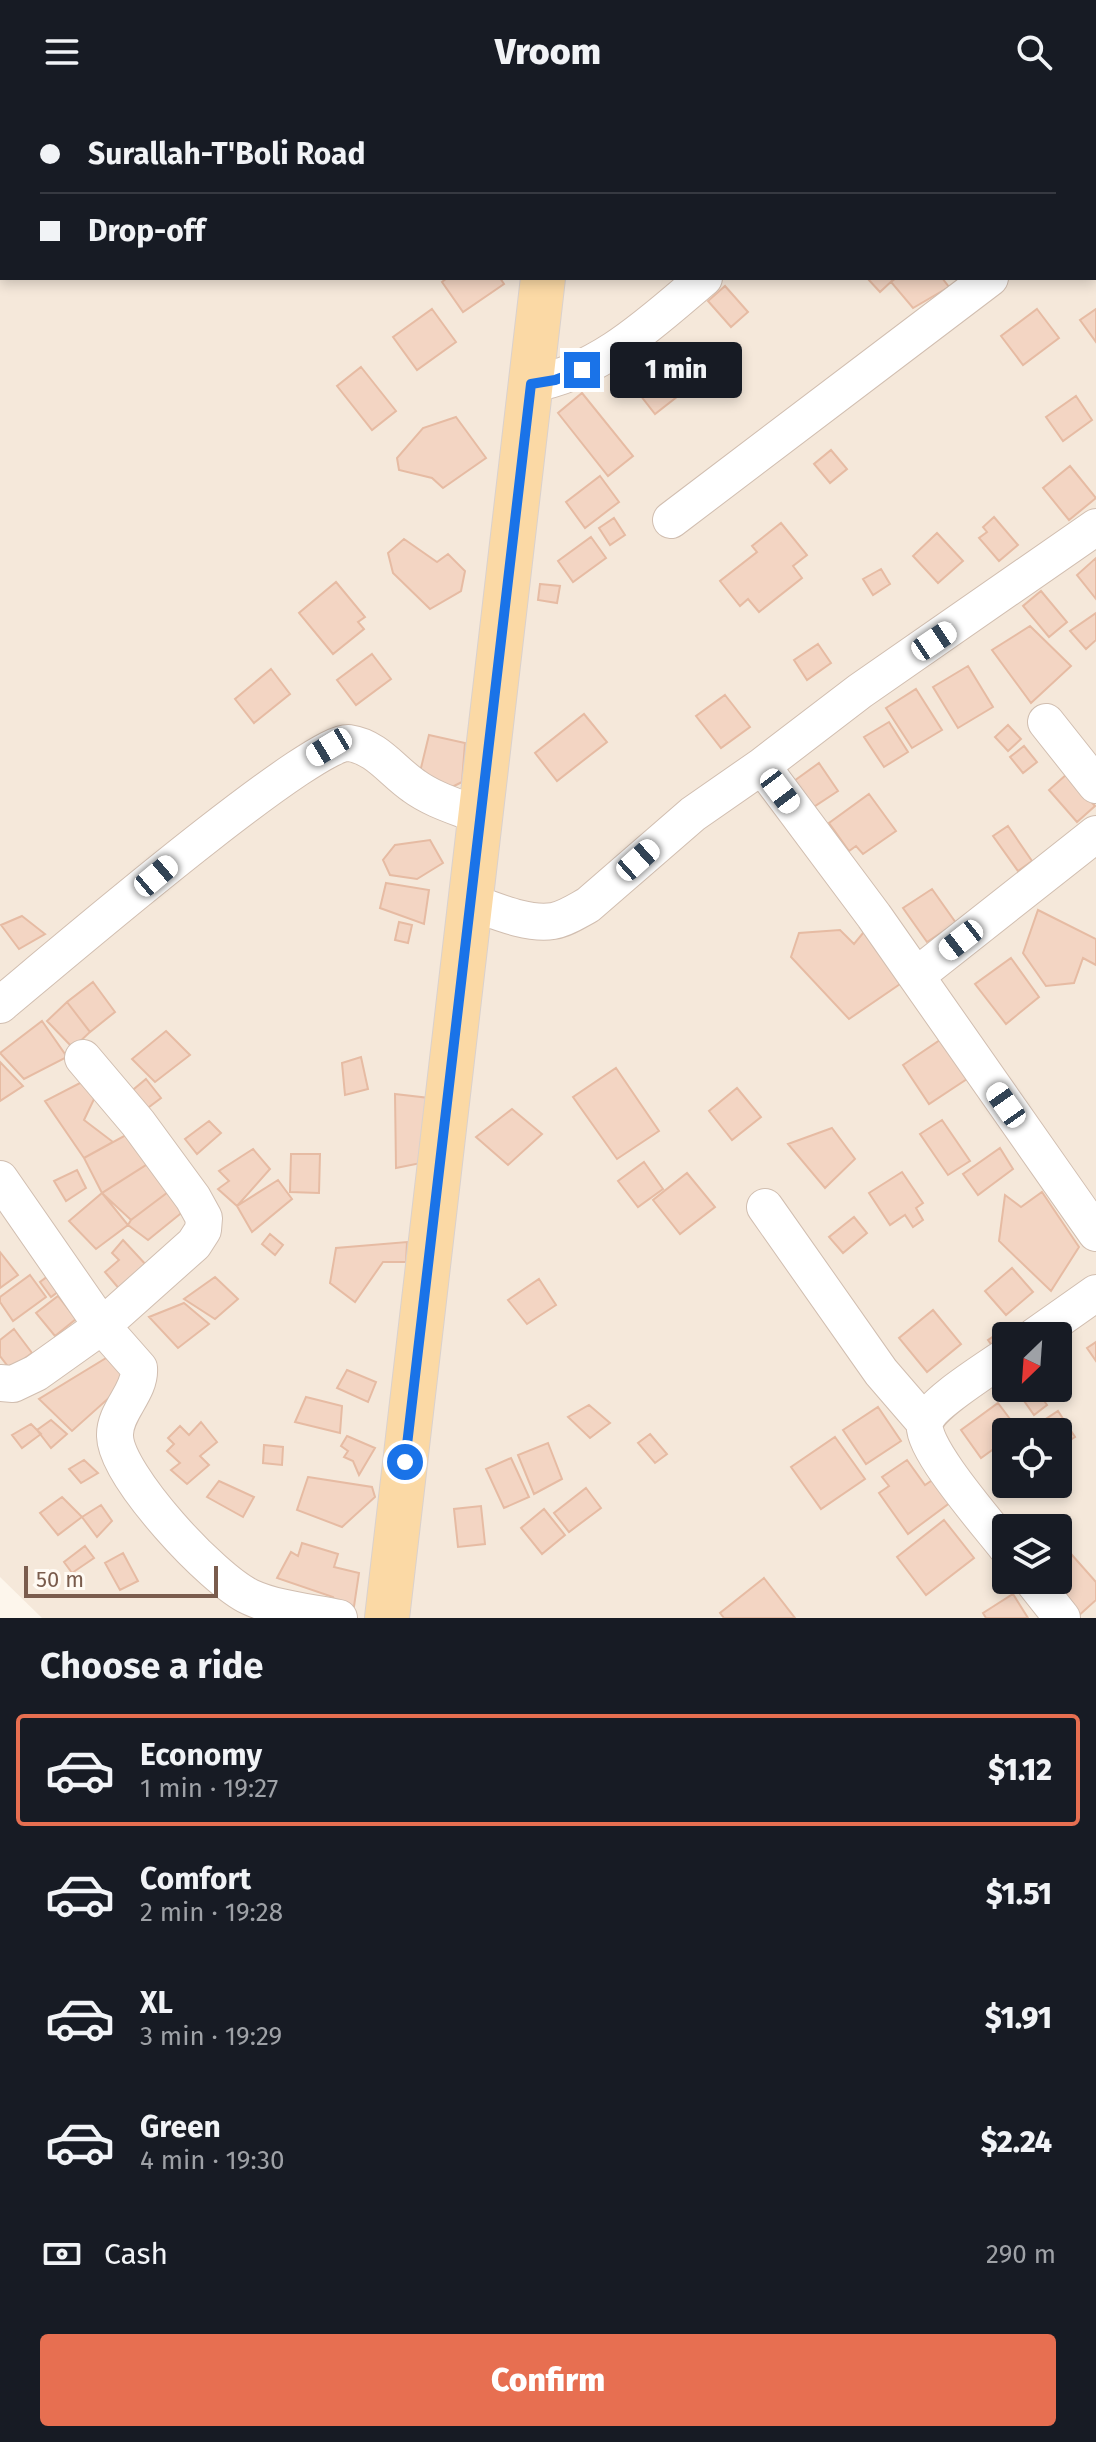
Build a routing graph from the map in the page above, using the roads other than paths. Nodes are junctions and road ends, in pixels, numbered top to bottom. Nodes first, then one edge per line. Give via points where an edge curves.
1 (543, 280) edge
2 (702, 280) edge
3 (987, 280) edge
4 (531, 384) junction
5 (671, 520) dead end
6 (1096, 527) edge
7 (1046, 722) dead end
8 (762, 766) junction
9 (1096, 785) edge
10 (480, 816) junction
11 (1096, 834) edge
12 (470, 902) junction
13 (916, 976) junction
14 (0, 1005) edge
15 (83, 1058) dead end
16 (0, 1179) edge
17 (765, 1207) dead end
18 (1096, 1233) edge
19 (1096, 1293) edge
20 (1055, 1322) edge
21 (102, 1326) junction
22 (992, 1366) edge
23 (0, 1383) edge
24 (925, 1423) junction
25 (992, 1529) edge
26 (1043, 1594) edge
27 (339, 1618) edge
28 (387, 1618) edge
29 (1062, 1618) edge

1 - 4 main road
2 - 4 street via 582,370
3 - 5 street
4 - 10 main road
6 - 8 street
7 - 9 street
8 - 12 street via 693,814 572,914 535,921
8 - 13 street
10 - 12 main road
10 - 14 street via 413,786 368,750 344,742 329,747 179,858
11 - 13 street
12 - 28 main road
13 - 18 street
15 - 21 street via 138,1123 204,1218 194,1244
16 - 21 street
17 - 24 street via 881,1372
19 - 20 street
21 - 23 street via 36,1373 13,1384
21 - 27 street via 139,1368 116,1424 116,1446 166,1523 233,1588 271,1604
22 - 24 street via 932,1411
24 - 25 street via 925,1437 940,1463
26 - 29 street

